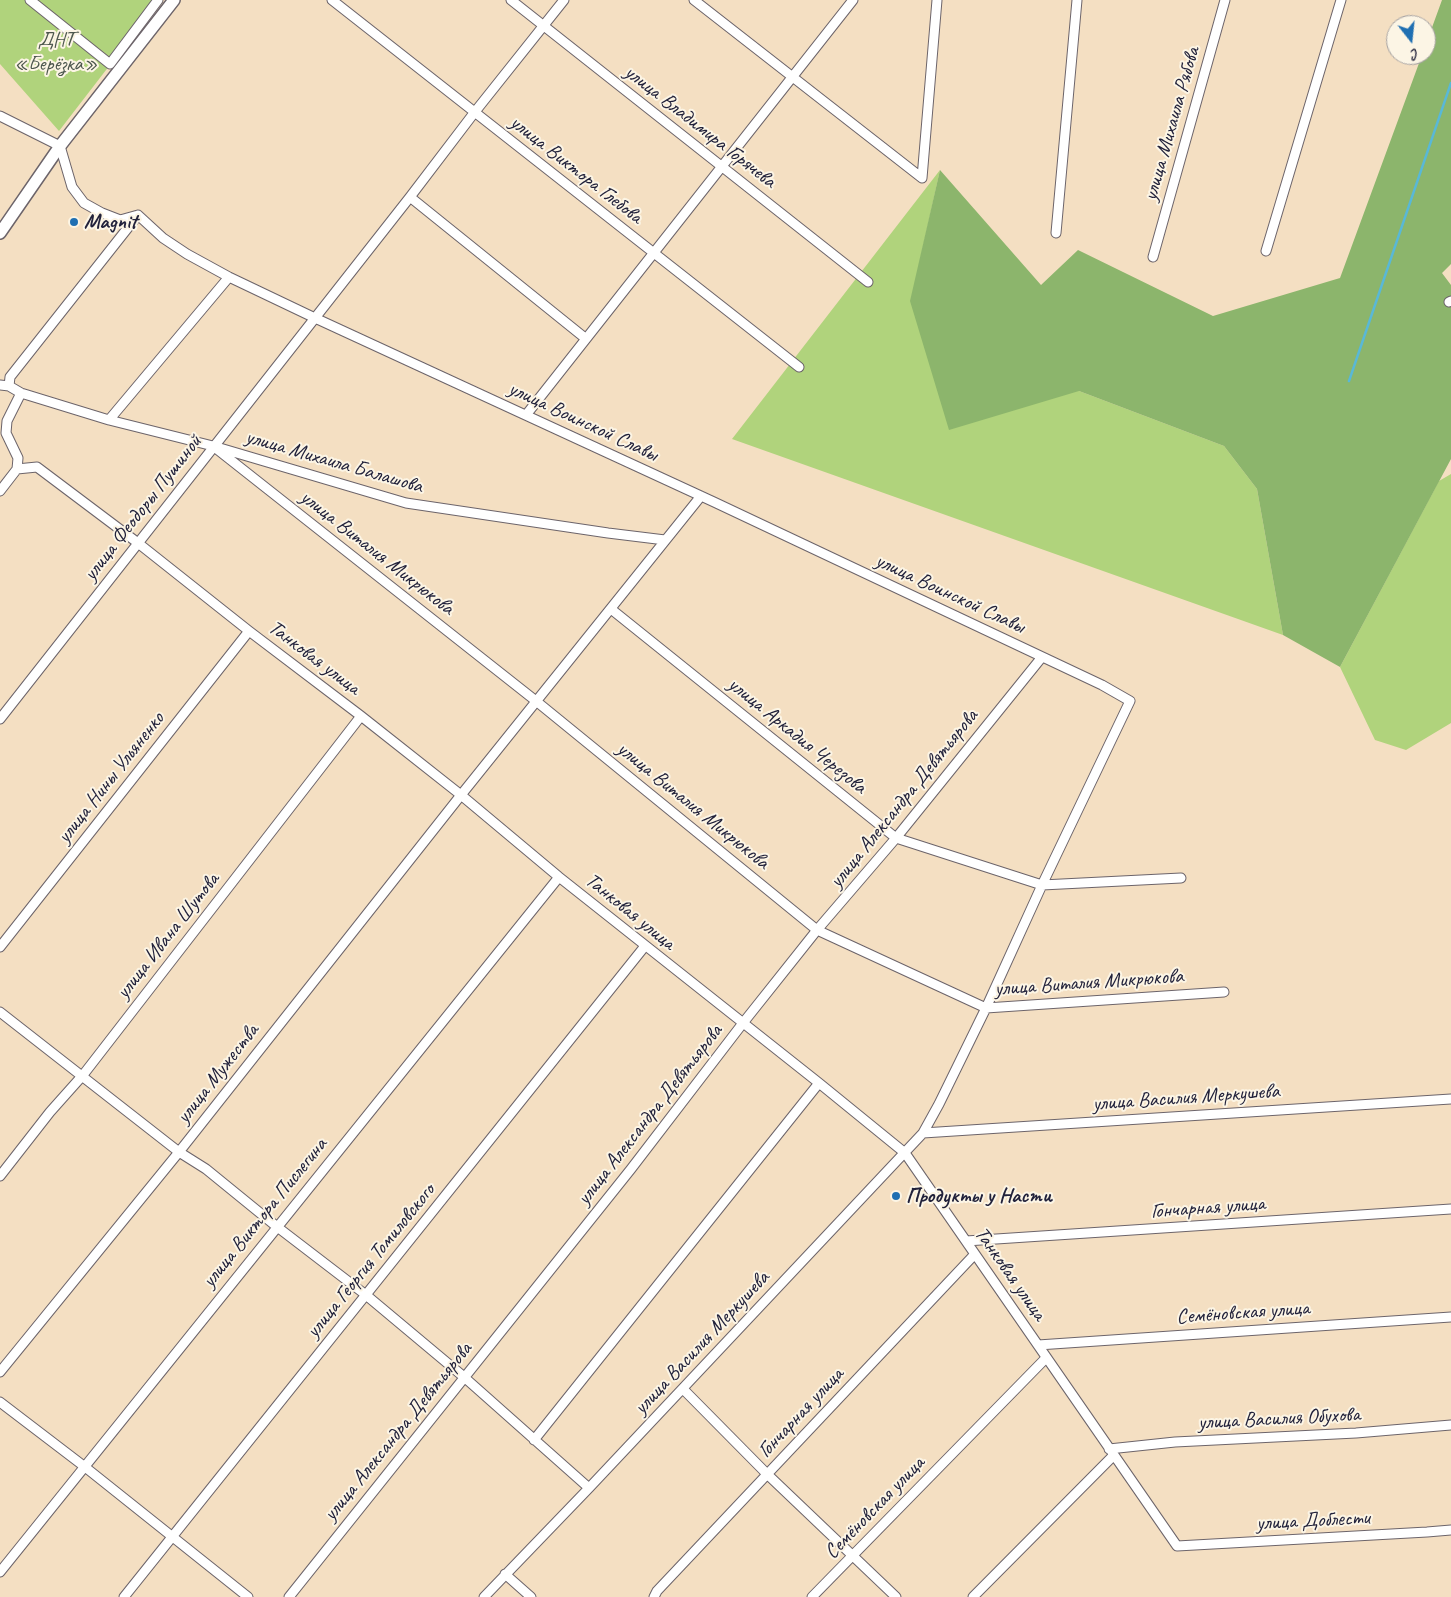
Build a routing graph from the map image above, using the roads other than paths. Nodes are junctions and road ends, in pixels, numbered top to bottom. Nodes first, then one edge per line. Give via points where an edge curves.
1 (30, 0) edge
2 (158, 0) edge
3 (174, 0) edge
4 (332, 0) edge
5 (511, 0) edge
6 (564, 0) edge
7 (694, 0) edge
8 (853, 0) edge
9 (938, 0) edge
10 (1077, 0) edge
11 (1225, 0) edge
12 (1341, 0) edge
13 (544, 26) junction
14 (792, 76) junction
15 (474, 113) junction
16 (0, 116) edge
17 (60, 146) junction
18 (721, 166) junction
19 (410, 197) junction
20 (138, 215) junction
21 (0, 233) edge
22 (1056, 234) dead end
23 (1266, 251) dead end
24 (653, 254) junction
25 (1153, 256) dead end
26 (229, 277) junction
27 (868, 282) dead end
28 (315, 318) junction
29 (585, 338) junction
30 (798, 367) dead end
31 (5, 385) edge
32 (21, 393) junction
33 (526, 415) junction
34 (109, 420) junction
35 (213, 446) junction
36 (17, 470) junction
37 (0, 490) edge
38 (701, 496) junction
39 (665, 540) junction
40 (138, 543) junction
41 (611, 609) junction
42 (249, 631) junction
43 (1042, 657) junction
44 (536, 701) junction
45 (1130, 701) joint
46 (361, 716) junction
47 (0, 719) edge
48 (461, 795) junction
49 (896, 838) junction
50 (559, 877) junction
51 (1181, 878) dead end
52 (1042, 885) junction
53 (817, 930) junction
54 (645, 946) junction
55 (0, 947) edge
56 (1224, 992) dead end
57 (986, 1008) junction
58 (0, 1012) edge
59 (743, 1023) junction
60 (83, 1075) junction
61 (820, 1083) junction
62 (1451, 1099) edge
63 (923, 1134) junction
64 (179, 1152) junction
65 (905, 1153) junction
66 (0, 1176) edge
67 (1451, 1209) edge
68 (276, 1226) junction
69 (966, 1241) junction
70 (974, 1254) junction
71 (366, 1295) junction
72 (1451, 1317) edge
73 (1038, 1345) junction
74 (1046, 1358) junction
75 (0, 1372) edge
76 (464, 1377) junction
77 (682, 1388) junction
78 (0, 1402) edge
79 (1451, 1425) edge
80 (534, 1440) junction
81 (1111, 1452) junction
82 (85, 1467) junction
83 (767, 1474) junction
84 (590, 1488) junction
85 (1451, 1530) edge
86 (173, 1537) junction
87 (1177, 1546) joint
88 (852, 1556) junction
89 (0, 1572) edge
90 (505, 1574) junction
91 (124, 1597) edge
92 (248, 1597) edge
93 (289, 1597) edge
94 (484, 1597) edge
95 (531, 1597) edge
96 (654, 1597) edge
97 (812, 1597) edge
98 (896, 1597) edge
99 (973, 1597) edge

1 - 2 street via 110,64
3 - 17 street
4 - 15 street, улица Виктора Глебова
5 - 13 street, улица Владимира Горячева
6 - 13 street, улица Феодоры Пушиной
7 - 14 street
8 - 14 street
9 - 14 street via 922,178
10 - 22 street
11 - 25 street, улица Михаила Рябова
12 - 23 street
13 - 15 street, улица Феодоры Пушиной
13 - 18 street, улица Владимира Горячева
14 - 18 street
15 - 19 street, улица Феодоры Пушиной
15 - 24 street, улица Виктора Глебова
16 - 17 street
17 - 20 street via 72,187 84,202 120,220
17 - 21 street
18 - 24 street
18 - 27 street, улица Владимира Горячева
19 - 28 street, улица Феодоры Пушиной
19 - 29 street
20 - 26 street, улица Воинской Славы via 163,238
20 - 31 street
24 - 29 street
24 - 30 street, улица Виктора Глебова
26 - 28 street, улица Воинской Славы
26 - 34 street
28 - 33 street, улица Воинской Славы
28 - 35 street, улица Феодоры Пушиной
29 - 33 street
31 - 32 street, улица Михаила Балашова
32 - 34 street, улица Михаила Балашова
32 - 36 street via 6,421 6,433 18,458
33 - 38 street, улица Воинской Славы
34 - 35 street, улица Михаила Балашова
35 - 39 street, улица Михаила Балашова via 406,503
35 - 40 street, улица Феодоры Пушиной
35 - 44 street, улица Виталия Микрюкова
36 - 37 street
36 - 40 street, Танковая улица via 37,467
38 - 39 street, улица Мужества
38 - 43 street, улица Воинской Славы
39 - 41 street, улица Мужества
40 - 42 street, Танковая улица
40 - 47 street, улица Феодоры Пушиной
41 - 44 street, улица Мужества
41 - 49 street, улица Аркадия Черезова
42 - 46 street, Танковая улица
42 - 55 street, улица Нины Ульяненко
43 - 45 street, улица Воинской Славы
43 - 49 street, улица Александра Девятьярова
44 - 48 street, улица Мужества
44 - 53 street, улица Виталия Микрюкова
45 - 52 street, улица Василия Меркушева
46 - 48 street, Танковая улица
46 - 60 street, улица Ивана Шутова
48 - 50 street, Танковая улица
48 - 64 street, улица Мужества
49 - 52 street, улица Аркадия Черезова
49 - 53 street, улица Александра Девятьярова
50 - 54 street, Танковая улица
50 - 68 street, улица Виктора Пислегина
51 - 52 street, улица Аркадия Черезова
52 - 57 street, улица Василия Меркушева
53 - 57 street, улица Виталия Микрюкова
53 - 59 street, улица Александра Девятьярова
54 - 59 street, Танковая улица
54 - 71 street, улица Георгия Томиловского
56 - 57 street, улица Виталия Микрюкова
57 - 63 street, улица Василия Меркушева
58 - 60 street
59 - 61 street, Танковая улица
59 - 76 street, улица Александра Девятьярова
60 - 64 street
60 - 66 street, улица Ивана Шутова
61 - 65 street, Танковая улица
61 - 80 street
62 - 63 street, улица Василия Меркушева
63 - 65 street, улица Василия Меркушева
64 - 68 street via 206,1169
64 - 75 street, улица Мужества
65 - 69 street, Танковая улица
65 - 77 street, улица Василия Меркушева
67 - 69 street, Гончарная улица
68 - 71 street
68 - 82 street, улица Виктора Пислегина
69 - 70 street, Танковая улица
70 - 73 street, Танковая улица
70 - 83 street, Гончарная улица
71 - 76 street
71 - 86 street, улица Георгия Томиловского
72 - 73 street, Семёновская улица
73 - 74 street, Танковая улица
74 - 81 street, Танковая улица
74 - 88 street, Семёновская улица
76 - 80 street
76 - 93 street, улица Александра Девятьярова
77 - 83 street
77 - 84 street, улица Василия Меркушева
78 - 82 street
79 - 81 street, улица Василия Обухова via 1175,1442
80 - 84 street
81 - 87 street, Танковая улица
81 - 99 street
82 - 86 street
82 - 89 street, улица Виктора Пислегина
83 - 88 street
83 - 96 street, Гончарная улица
84 - 90 street, улица Василия Меркушева
85 - 87 street, улица Доблести
86 - 91 street, улица Георгия Томиловского
86 - 92 street
88 - 97 street, Семёновская улица
88 - 98 street
90 - 94 street, улица Василия Меркушева
90 - 95 street

